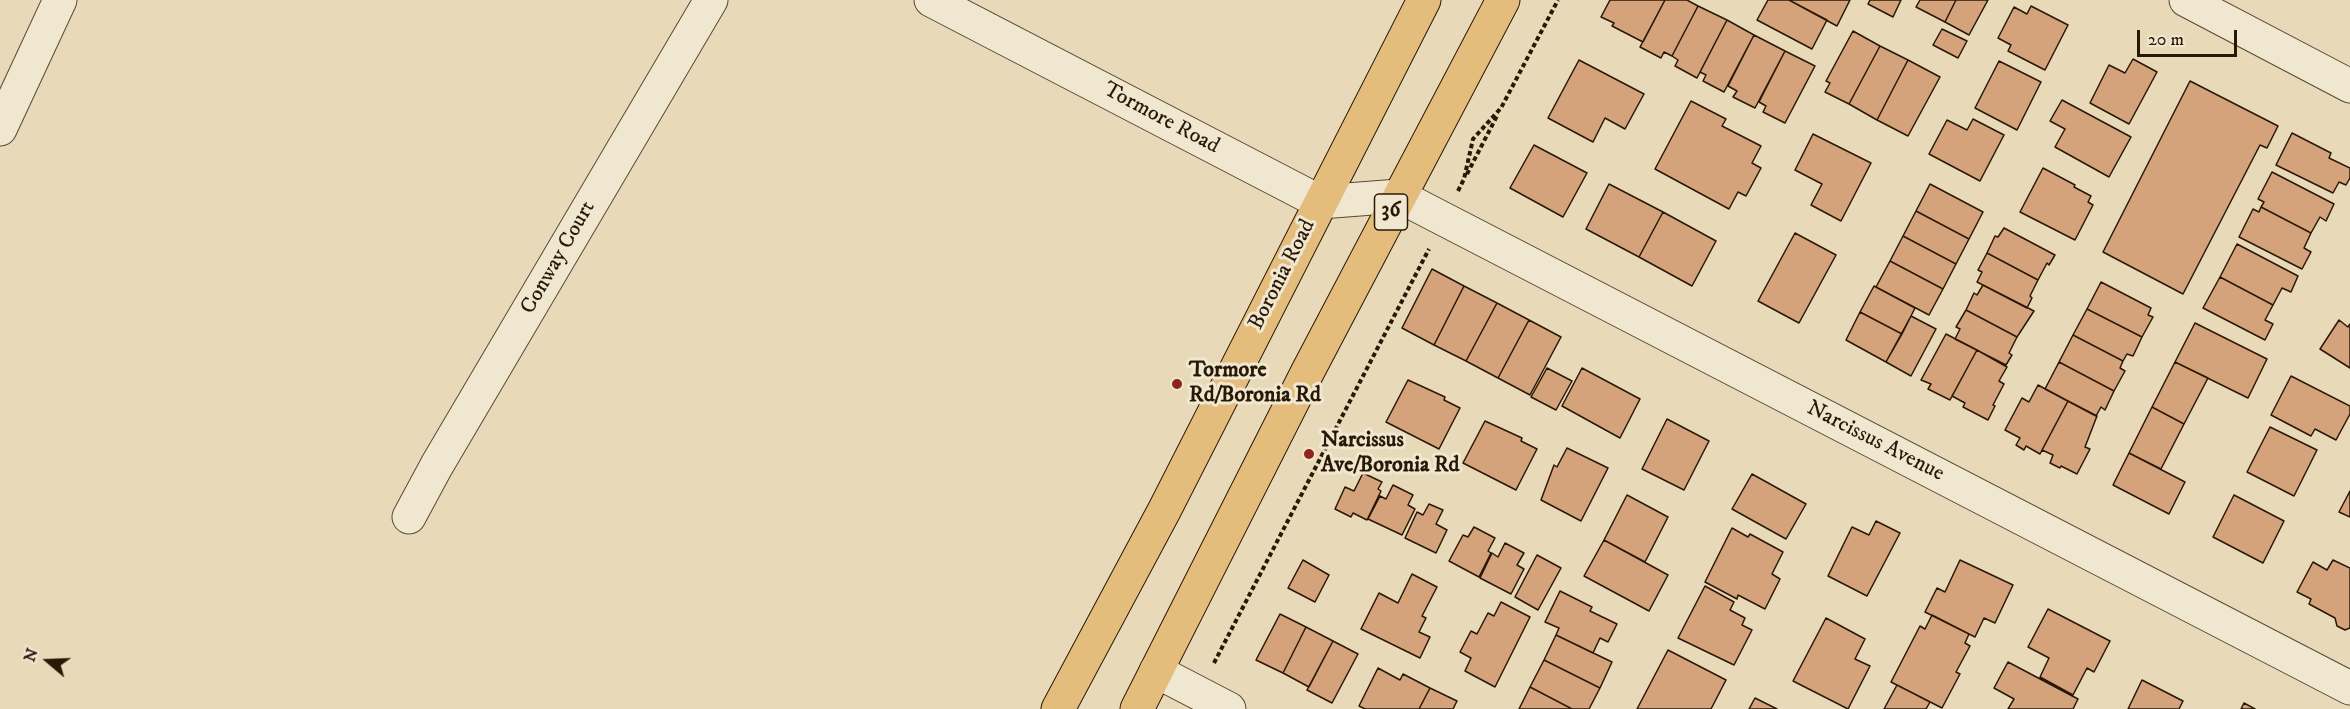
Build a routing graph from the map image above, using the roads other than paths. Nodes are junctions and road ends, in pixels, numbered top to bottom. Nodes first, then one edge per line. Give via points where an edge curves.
1 (60, 0) edge
2 (711, 0) edge
3 (931, 0) edge
4 (1424, 0) edge
5 (1503, 0) edge
6 (2186, 0) edge
7 (2350, 86) edge
8 (0, 129) edge
9 (1400, 196) junction
10 (1320, 202) junction
11 (408, 517) dead end
12 (1156, 671) junction
13 (2350, 688) edge
14 (1058, 709) edge
15 (1137, 709) edge
16 (1229, 709) edge

1 - 8 street
2 - 11 street, Conway Court
3 - 10 street, Tormore Road
4 - 10 main road, Boronia Road
5 - 9 main road, 36
6 - 7 street
9 - 10 street
9 - 12 main road, 36
9 - 13 street, Narcissus Avenue
10 - 14 main road, Boronia Road via 1165,509
12 - 15 main road, 36
12 - 16 street

